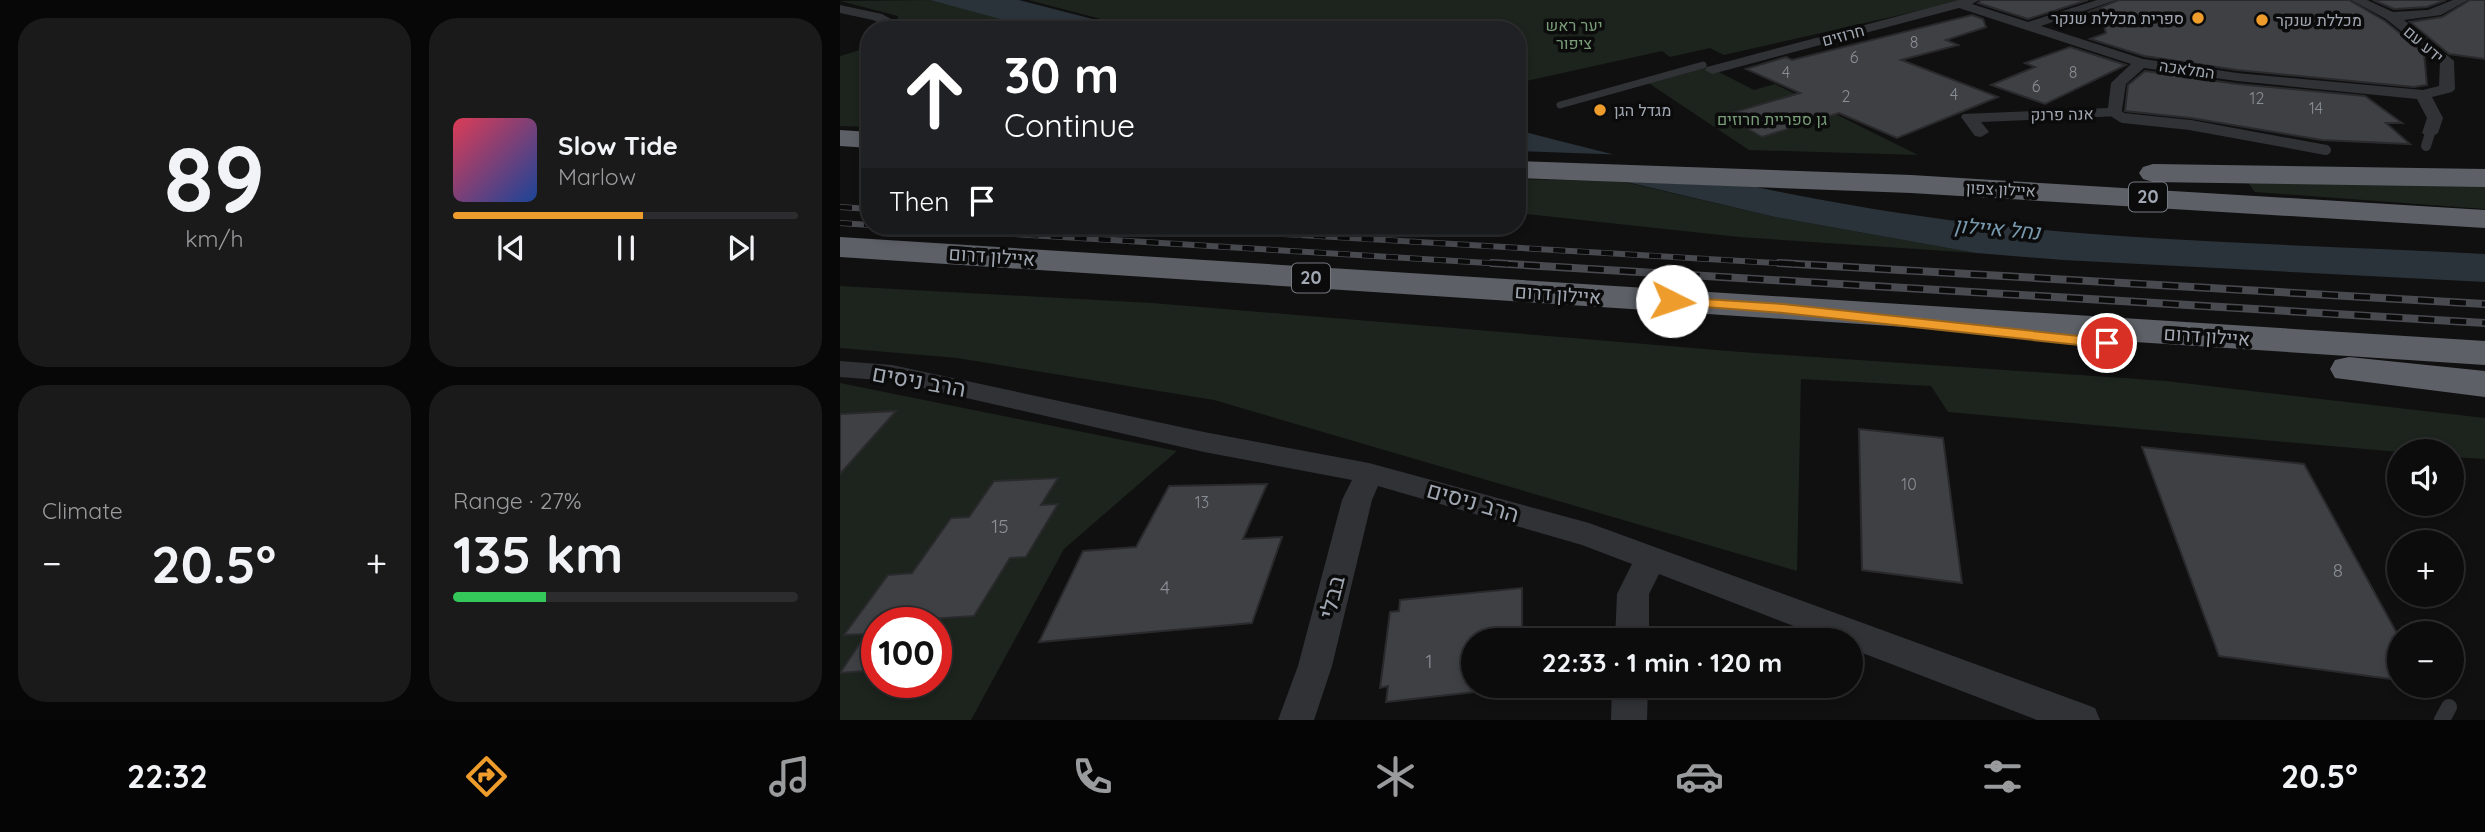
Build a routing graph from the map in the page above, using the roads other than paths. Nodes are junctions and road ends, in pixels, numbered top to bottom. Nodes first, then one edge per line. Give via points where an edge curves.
1 (2110, 0) edge
2 (2357, 0) edge
3 (2462, 0) edge
4 (1967, 2) edge
5 (840, 9) edge
6 (2391, 16) junction
7 (886, 21) edge
8 (2025, 27) junction
9 (2141, 63) junction
10 (1708, 67) joint
11 (2423, 95) junction
12 (1560, 105) dead end
13 (2115, 113) junction
14 (1981, 132) dead end
15 (840, 136) edge
16 (861, 137) edge
17 (2428, 140) dead end
18 (840, 149) edge
19 (861, 150) edge
20 (2326, 150) dead end
21 (1526, 154) edge
22 (1530, 169) edge
23 (2485, 178) edge
24 (2485, 219) edge
25 (840, 247) edge
26 (1783, 309) junction
27 (2485, 353) edge
28 (840, 369) edge
29 (2485, 384) edge
30 (1369, 473) junction
31 (1652, 557) junction
32 (1632, 628) edge
33 (1630, 698) edge
34 (1296, 720) edge
35 (1629, 720) edge
36 (2082, 720) edge

1 - 8 street
2 - 6 street, ידע עם
3 - 6 street via 2430,15
4 - 8 street, המלאכה
4 - 10 street, חרוזים
5 - 7 street
6 - 11 street, ידע עם via 2447,61 2447,89
8 - 9 street, המלאכה
9 - 11 street, המלאכה
9 - 13 street, אנה פרנק via 2119,83
10 - 12 lane
11 - 17 street via 2435,118
13 - 14 street, אנה פרנק via 1969,117
13 - 20 lane via 2123,118 2190,125
15 - 16 highway
18 - 19 highway
21 - 23 highway
22 - 24 highway, איילון צפון / 20 via 1812,180
25 - 26 highway, איילון דרום / 20
26 - 27 highway, איילון דרום / 20
26 - 29 highway
28 - 30 street, הרב ניסים via 892,373 1204,442
30 - 31 street, הרב ניסים
30 - 34 street, בבלי via 1357,500 1315,666
31 - 32 street via 1633,594
31 - 36 street, הרב ניסים
33 - 35 street

